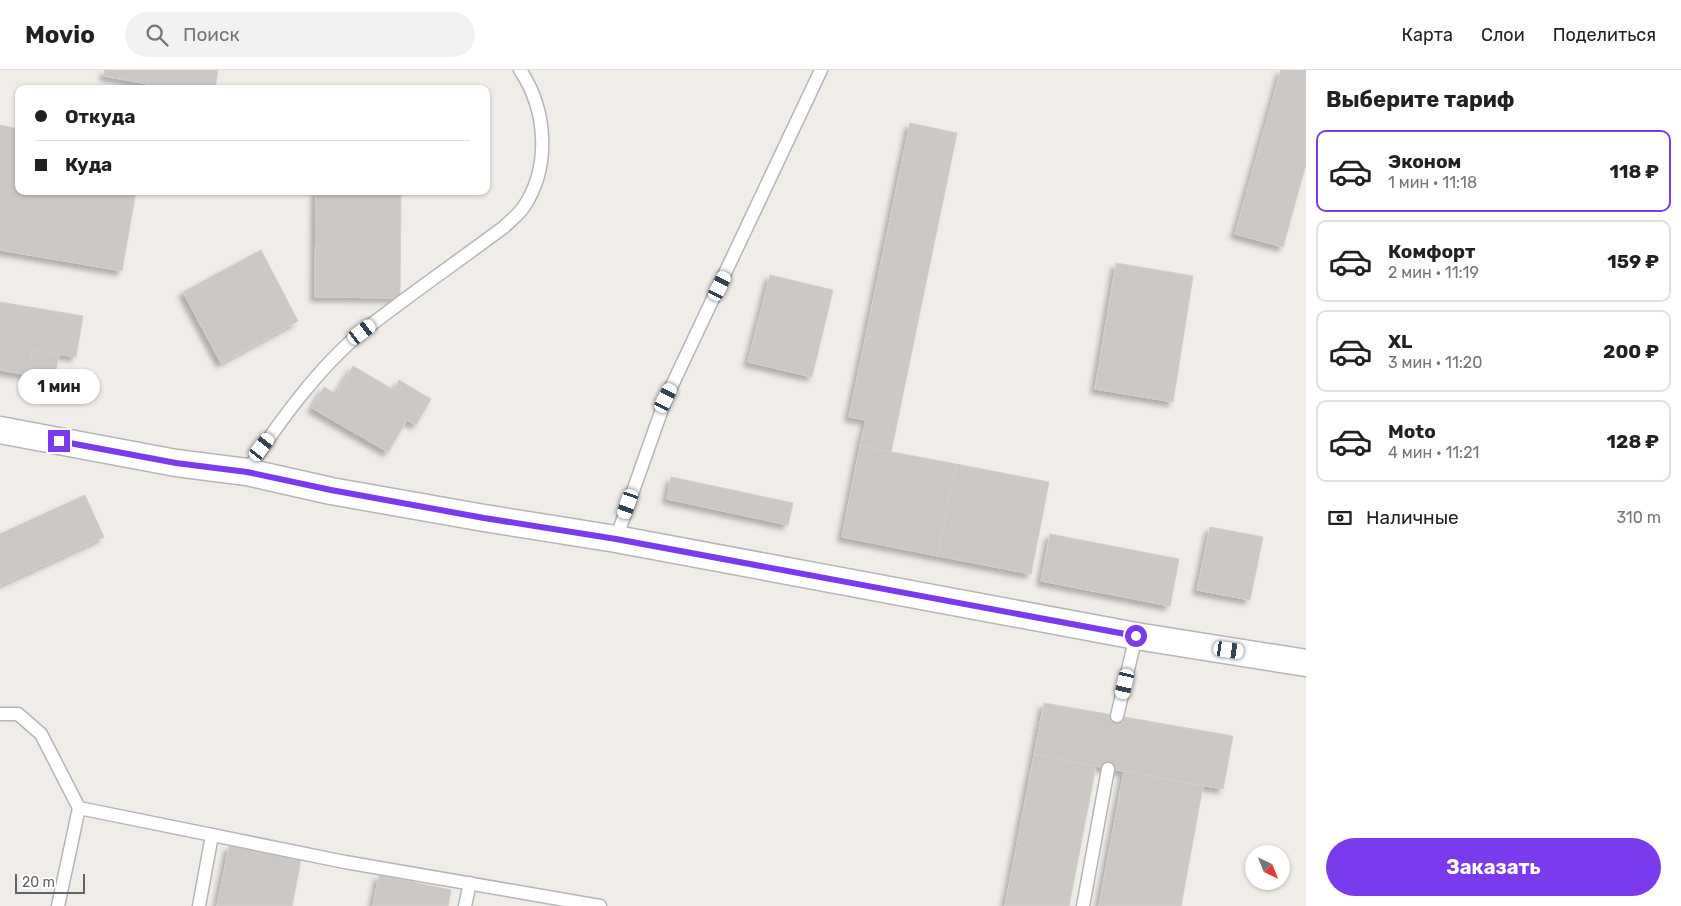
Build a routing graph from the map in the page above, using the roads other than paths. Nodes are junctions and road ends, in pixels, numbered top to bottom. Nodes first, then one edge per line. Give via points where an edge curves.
1 (520, 70) edge
2 (821, 70) edge
3 (0, 430) edge
4 (247, 472) junction
5 (616, 539) junction
6 (1136, 636) junction
7 (1306, 663) edge
8 (0, 714) edge
9 (1117, 716) dead end
10 (1108, 768) dead end
11 (79, 808) junction
12 (212, 835) junction
13 (470, 883) junction
14 (58, 906) edge
15 (199, 906) edge
16 (465, 906) edge
17 (600, 906) edge
18 (1084, 906) edge

1 - 4 lane via 527,79 540,119 543,152 538,179 523,208 504,227 362,332 300,398
2 - 5 lane via 666,398
3 - 4 street via 176,463
4 - 5 street via 341,492
5 - 6 street
6 - 7 street
6 - 9 lane
8 - 11 lane via 18,714 41,734
10 - 18 lane
11 - 12 lane
11 - 14 lane
12 - 13 lane
12 - 15 lane
13 - 16 lane
13 - 17 lane

